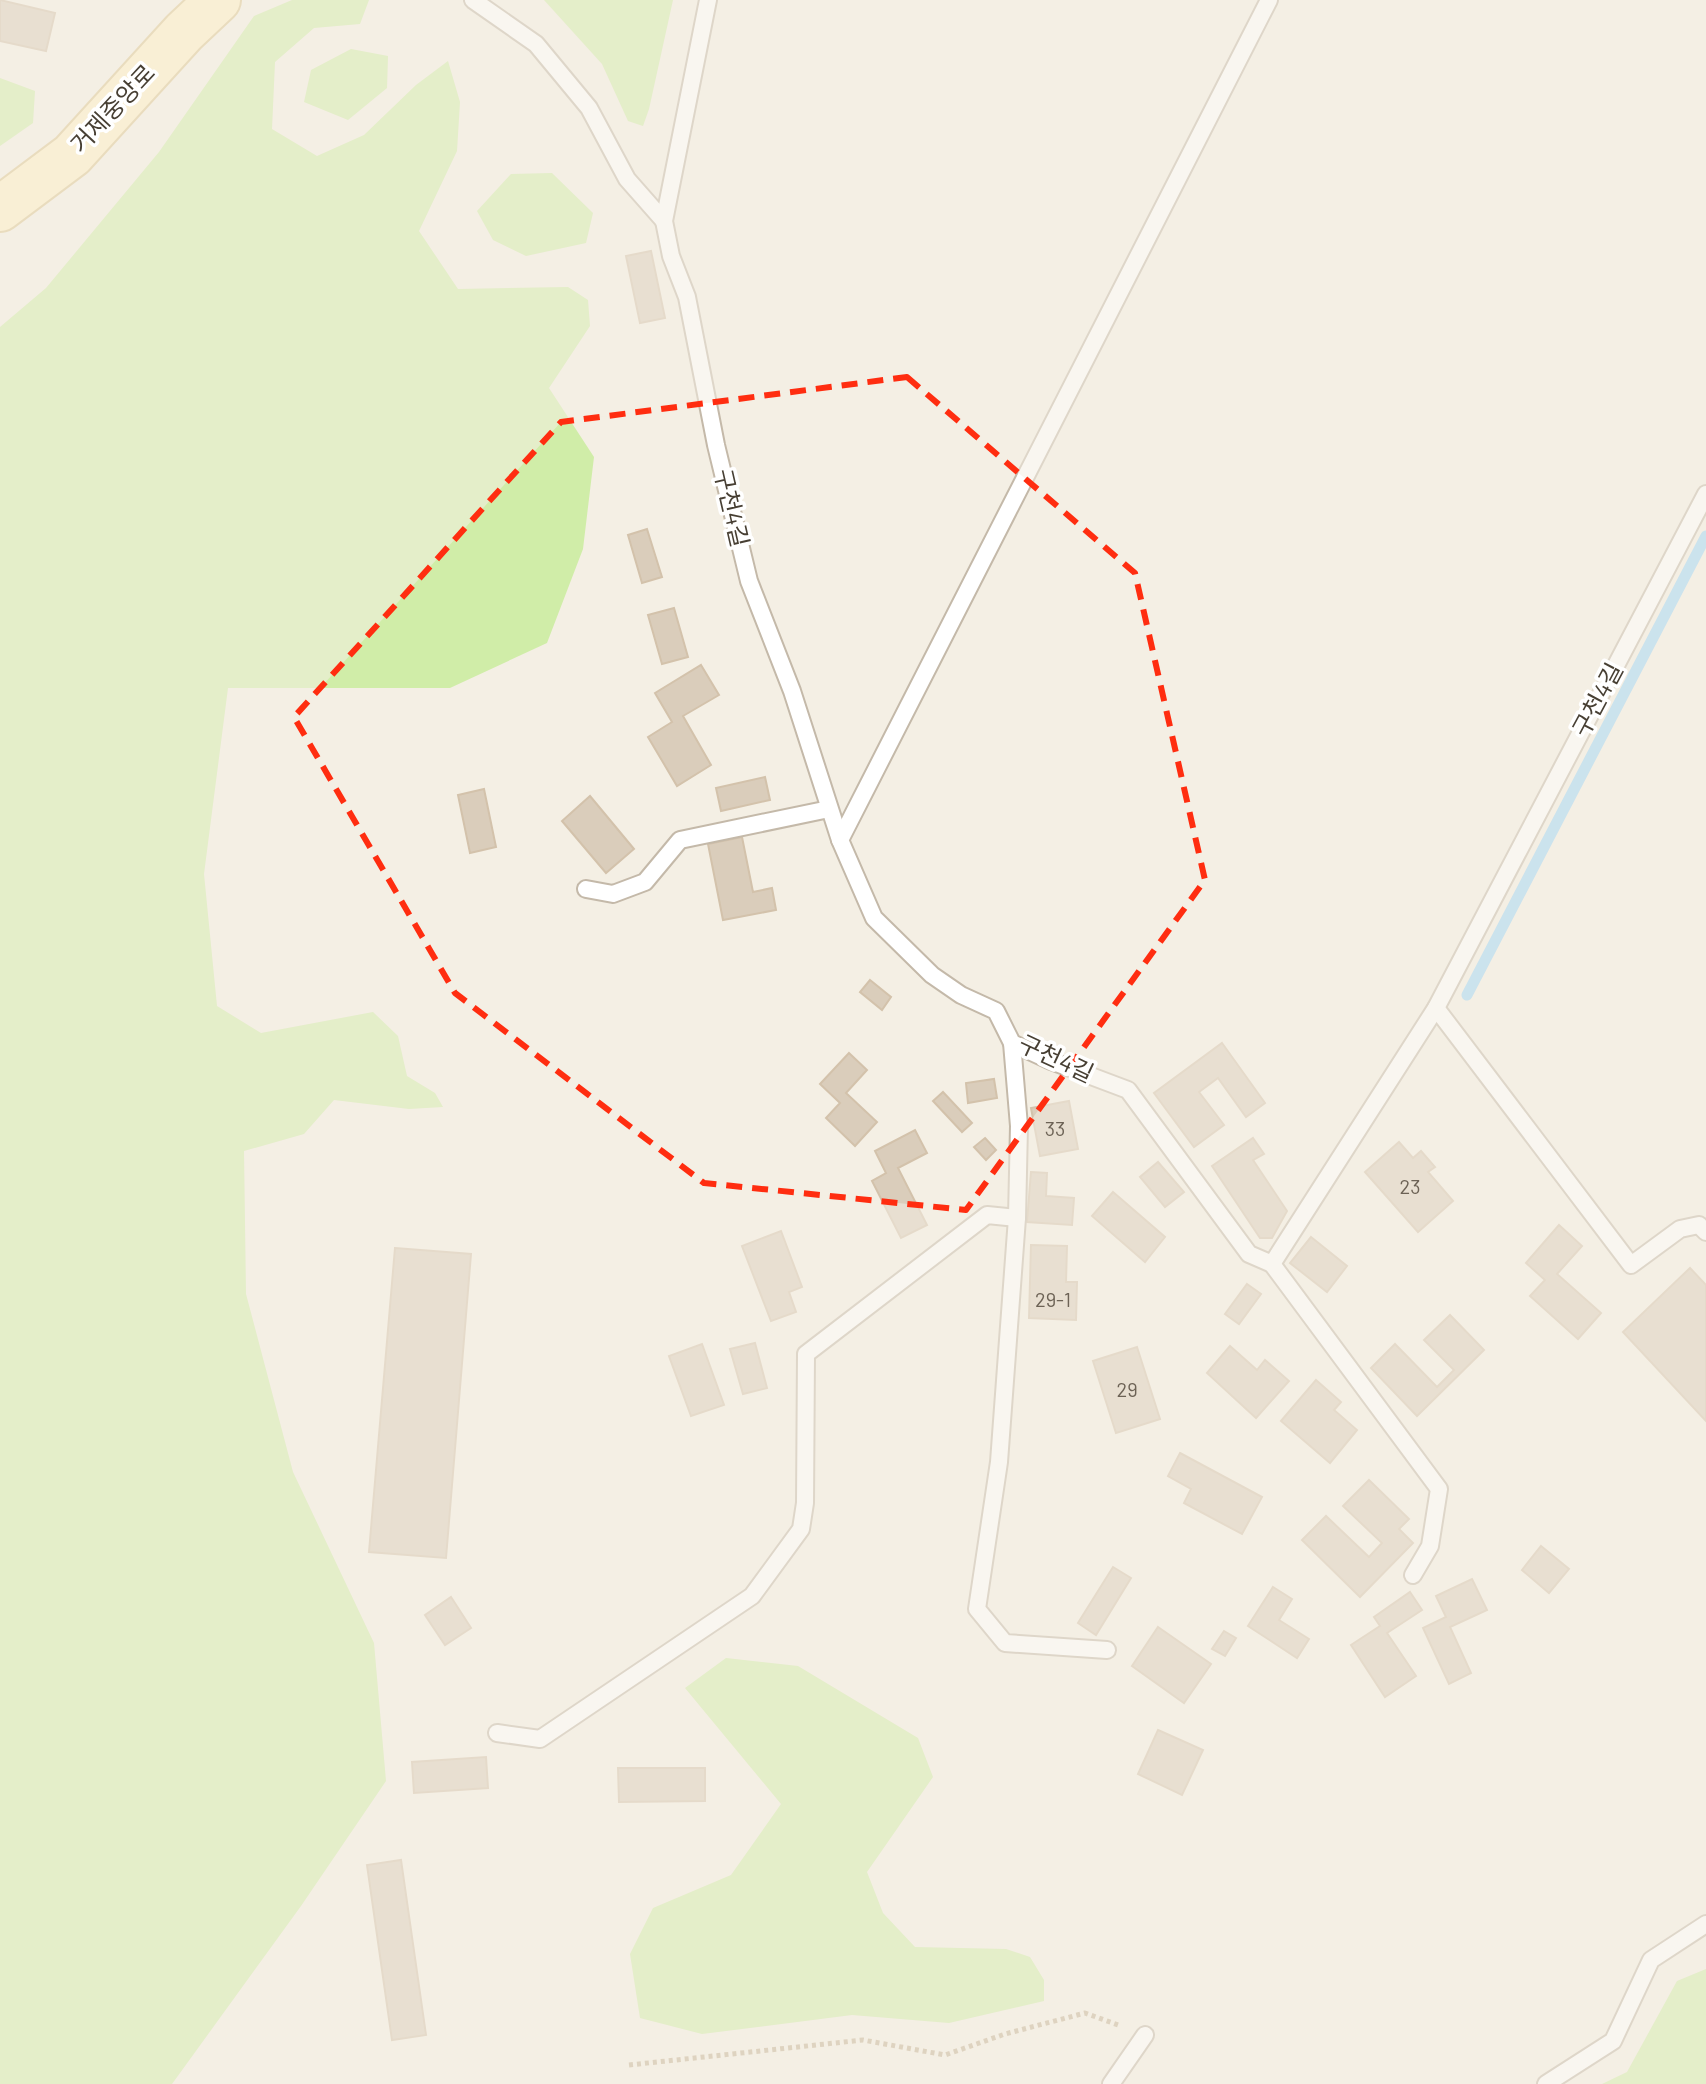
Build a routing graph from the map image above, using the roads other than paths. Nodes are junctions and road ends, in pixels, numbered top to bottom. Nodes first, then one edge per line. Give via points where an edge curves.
1 (218, 0) edge
2 (473, 0) edge
3 (708, 0) edge
4 (1269, 0) edge
5 (0, 209) edge
6 (664, 221) junction
7 (1706, 494) edge
8 (829, 809) junction
9 (840, 840) junction
10 (586, 889) dead end
11 (1436, 1008) junction
12 (1012, 1043) junction
13 (1017, 1218) junction
14 (1706, 1232) edge
15 (1272, 1264) junction
16 (1413, 1575) dead end
17 (1107, 1650) dead end
18 (497, 1733) dead end
19 (1706, 1924) edge
20 (1145, 2035) road end
21 (1111, 2084) edge
22 (1546, 2084) edge

1 - 5 main road, 거제중앙로 via 72,155
2 - 6 lane via 536,44 589,108 627,179
3 - 6 lane, 구천4길
4 - 9 lane
6 - 8 lane, 구천4길 via 687,297 749,581 801,717
7 - 11 lane, 구천4길
8 - 9 lane, 구천4길
8 - 10 lane via 680,840 645,882 613,894
9 - 12 lane, 구천4길 via 874,918 932,975 996,1011
11 - 14 lane via 1631,1265 1680,1229 1699,1225
11 - 15 lane, 구천4길
12 - 13 lane via 1019,1126
12 - 15 lane, 구천4길 via 1128,1090 1249,1254
13 - 17 lane via 999,1462 977,1609 1005,1643
13 - 18 lane via 987,1215 806,1354 801,1529 752,1596 540,1739
15 - 16 lane via 1439,1489 1430,1546
19 - 22 lane via 1651,1960 1613,2041
20 - 21 lane

